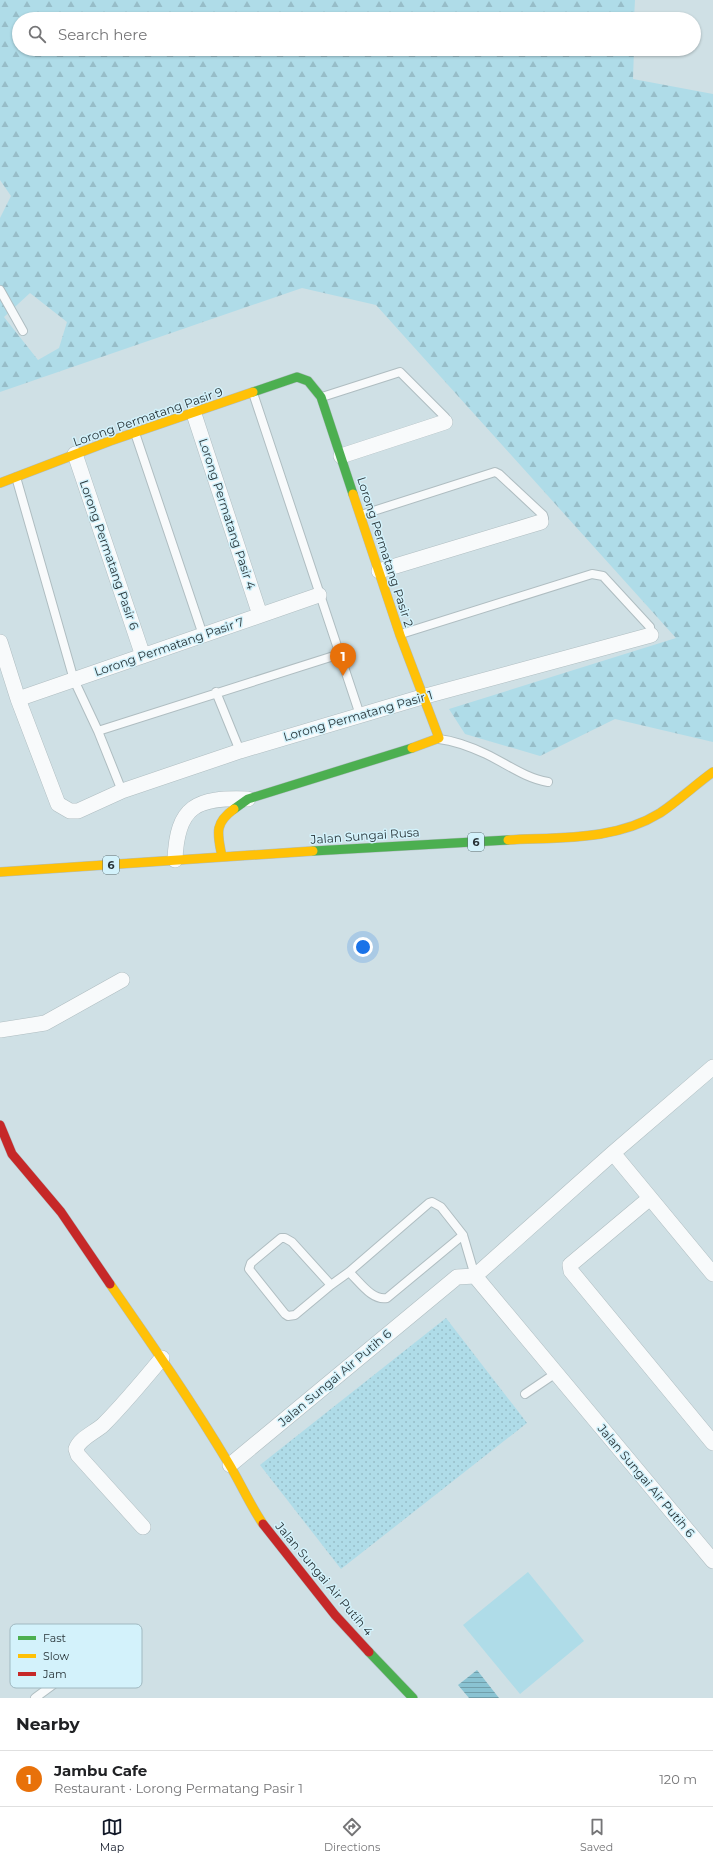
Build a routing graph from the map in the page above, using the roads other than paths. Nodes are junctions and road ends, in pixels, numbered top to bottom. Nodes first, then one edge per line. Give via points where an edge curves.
1 (0, 290) edge
2 (23, 331) dead end
3 (304, 378) joint
4 (253, 393) junction
5 (321, 397) junction
6 (194, 414) junction
7 (445, 422) joint
8 (134, 432) junction
9 (75, 454) junction
10 (341, 456) junction
11 (15, 476) junction
12 (0, 483) edge
13 (360, 516) junction
14 (541, 522) joint
15 (379, 571) junction
16 (319, 595) junction
17 (260, 615) junction
18 (400, 634) junction
19 (203, 635) junction
20 (651, 635) joint
21 (0, 642) edge
22 (340, 654) junction
23 (143, 656) junction
24 (74, 680) junction
25 (216, 692) junction
26 (422, 697) junction
27 (18, 699) junction
28 (360, 715) junction
29 (98, 730) junction
30 (439, 738) junction
31 (240, 751) junction
32 (713, 772) edge
33 (548, 782) dead end
34 (122, 791) junction
35 (248, 799) junction
36 (222, 857) junction
37 (175, 860) junction
38 (0, 872) edge
39 (122, 980) dead end
40 (0, 1030) edge
41 (713, 1067) edge
42 (0, 1125) edge
43 (613, 1153) junction
44 (650, 1198) junction
45 (463, 1235) junction
46 (349, 1272) junction
47 (713, 1274) edge
48 (475, 1276) junction
49 (331, 1285) junction
50 (162, 1358) junction
51 (556, 1373) junction
52 (525, 1394) dead end
53 (713, 1442) edge
54 (230, 1465) junction
55 (143, 1527) dead end
56 (713, 1561) edge
57 (49, 1688) edge
58 (35, 1698) edge
59 (413, 1698) edge

1 - 2 lane
3 - 4 street, Lorong Permatang Pasir 9 via 297,377
3 - 5 street, Lorong Permatang Pasir 2
4 - 6 street, Lorong Permatang Pasir 9
4 - 16 lane
5 - 7 lane via 400,372 445,417
5 - 10 street, Lorong Permatang Pasir 2
6 - 8 street, Lorong Permatang Pasir 9
6 - 17 street, Lorong Permatang Pasir 4
7 - 10 street
8 - 9 street, Lorong Permatang Pasir 9
8 - 19 lane
9 - 11 street, Lorong Permatang Pasir 9
9 - 23 street, Lorong Permatang Pasir 6
10 - 13 street, Lorong Permatang Pasir 2
11 - 12 street, Lorong Permatang Pasir 9
11 - 24 lane
13 - 14 lane via 495,472 543,515
13 - 15 street, Lorong Permatang Pasir 2
14 - 15 street
15 - 18 street, Lorong Permatang Pasir 2
16 - 17 street, Lorong Permatang Pasir 7
16 - 22 lane
17 - 19 street, Lorong Permatang Pasir 7
18 - 20 lane via 592,574 603,576 650,627
18 - 26 street, Lorong Permatang Pasir 2
19 - 23 street, Lorong Permatang Pasir 7
20 - 26 street, Lorong Permatang Pasir 1
21 - 27 street
22 - 25 lane
22 - 28 lane
23 - 24 street, Lorong Permatang Pasir 7
24 - 27 street, Lorong Permatang Pasir 7
24 - 29 lane
25 - 29 lane
25 - 31 lane
26 - 28 street, Lorong Permatang Pasir 1
26 - 30 street, Lorong Permatang Pasir 2
27 - 34 street, Lorong Permatang Pasir 1 via 58,804 78,811
28 - 31 street, Lorong Permatang Pasir 1
29 - 34 lane
30 - 33 lane via 469,747 529,777
30 - 35 street via 396,754
31 - 34 street, Lorong Permatang Pasir 1
32 - 36 street, Jalan Sungai Rusa / 6 via 659,813 613,832 585,836
35 - 36 street via 224,816 219,824 218,836
35 - 37 street via 214,800 199,804 193,809 179,825 175,841
36 - 37 street, Jalan Sungai Rusa / 6
37 - 38 street, Jalan Sungai Rusa / 6
39 - 40 street via 45,1023
41 - 43 street
42 - 50 street via 12,1154 61,1212
43 - 44 street
43 - 48 street
44 - 47 street
44 - 53 street via 570,1265 570,1271
45 - 46 lane via 387,1298 375,1297
45 - 46 lane via 441,1207 432,1202
45 - 48 lane
46 - 49 lane
48 - 51 street, Jalan Sungai Air Putih 6
48 - 54 street, Jalan Sungai Air Putih 6 via 457,1277
49 - 49 lane via 292,1242 285,1238 281,1238 251,1263 248,1269 288,1316 295,1315
50 - 54 street
50 - 55 street via 102,1426 78,1444 76,1449 78,1455
51 - 52 lane
51 - 56 street, Jalan Sungai Air Putih 6
54 - 59 street, Jalan Sungai Air Putih 4 via 252,1508 275,1542 335,1615
57 - 58 lane

